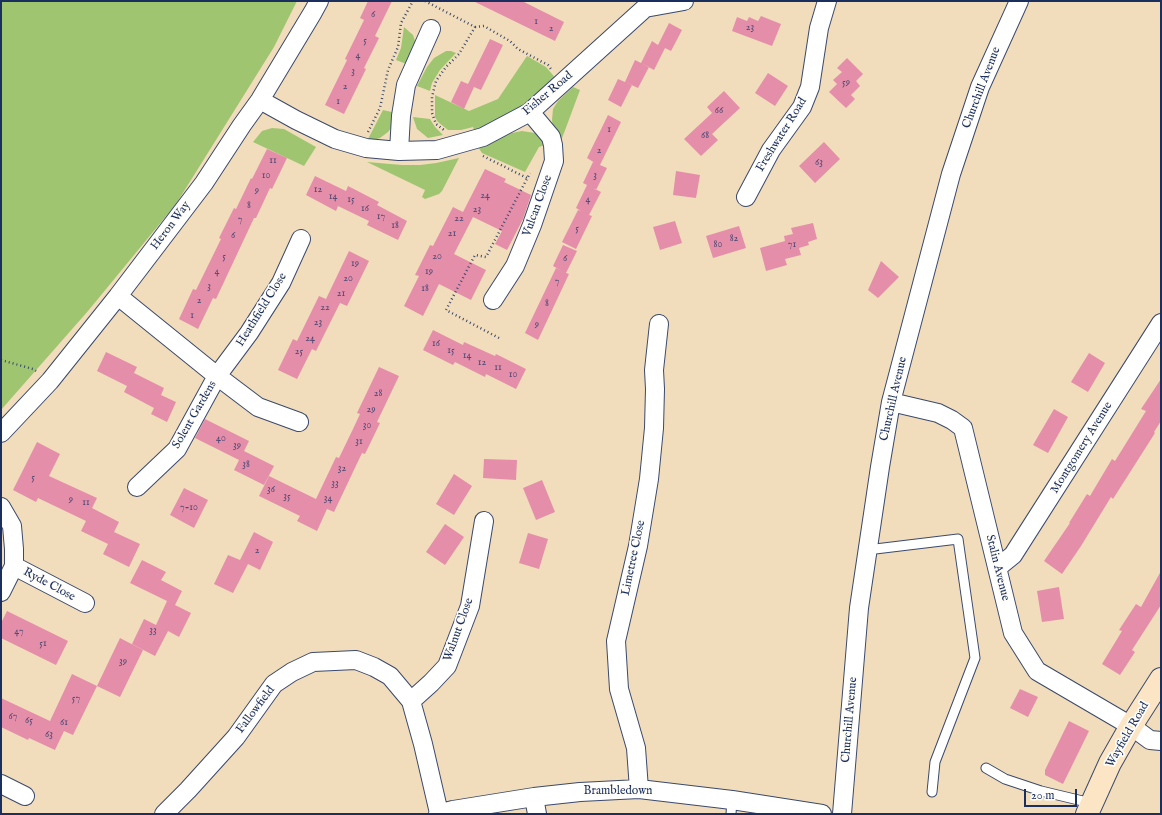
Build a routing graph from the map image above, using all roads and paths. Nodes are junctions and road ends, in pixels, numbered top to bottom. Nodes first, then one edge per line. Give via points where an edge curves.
1 (318, 1) edge
2 (413, 1) edge
3 (425, 1) edge
4 (679, 1) edge
5 (827, 1) edge
6 (1019, 1) edge
7 (475, 27) junction
8 (431, 29) dead end
9 (564, 82) junction
10 (260, 100) junction
11 (530, 112) junction
12 (472, 140) junction
13 (360, 146) junction
14 (450, 146) junction
15 (399, 151) junction
16 (530, 171) dead end
17 (527, 178) junction
18 (746, 198) dead end
19 (301, 239) dead end
20 (118, 296) junction
21 (493, 300) dead end
22 (1161, 323) edge
23 (659, 324) dead end
24 (499, 338) dead end
25 (1, 360) edge
26 (217, 376) junction
27 (50, 381) junction
28 (891, 402) junction
29 (299, 422) dead end
30 (1, 434) edge
31 (137, 487) dead end
32 (1, 507) edge
33 (484, 521) dead end
34 (867, 550) junction
35 (14, 566) junction
36 (997, 568) junction
37 (1, 592) edge
38 (85, 603) dead end
39 (1161, 679) edge
40 (411, 701) junction
41 (1131, 726) junction
42 (1161, 742) edge
43 (986, 768) dead end
44 (1, 784) edge
45 (639, 789) junction
46 (932, 792) dead end
47 (25, 796) dead end
48 (535, 806) edge
49 (731, 807) edge
50 (1089, 809) edge
51 (164, 814) edge
52 (439, 814) edge
53 (822, 814) edge
54 (842, 814) edge

1 - 10 street, Heron Way
2 - 13 path via 401,23 398,47 388,70 380,108
3 - 7 path
4 - 9 street, Fisher Road via 645,8
5 - 18 street, Freshwater Road via 819,28 810,87 802,107 771,150
6 - 28 street, Churchill Avenue via 980,87 951,174
7 - 9 path via 484,26 510,41 518,50 548,65
7 - 14 path via 459,54 436,81 432,97 432,113 436,124 446,132
8 - 15 street via 406,84
9 - 11 street, Fisher Road
10 - 13 street, Fisher Road via 335,139
10 - 20 street, Heron Way via 204,183
11 - 12 street, Fisher Road via 483,137
11 - 21 street, Vulcan Close via 551,137 554,161 515,266
12 - 14 street, Fisher Road
12 - 17 path via 480,154
13 - 15 street, Fisher Road
14 - 15 street, Fisher Road via 437,150
16 - 17 path
17 - 24 path via 486,258 475,255 446,310
19 - 26 street, Heathfield Close via 281,283 249,334
20 - 26 street
20 - 27 street, Heron Way
22 - 36 street, Montgomery Avenue via 1013,555
23 - 45 street, Limetree Close via 654,370 654,428 649,479 638,546 616,641 619,689 636,748
25 - 27 path via 34,369
26 - 29 street via 258,407
26 - 31 street, Solent Gardens via 177,449
27 - 30 street, Heron Way
28 - 34 street, Churchill Avenue
28 - 36 street, Stalin Avenue via 938,413 963,428
32 - 35 street, Ryde Close via 12,526
33 - 40 street, Walnut Close via 470,606 447,666
34 - 46 lane via 958,539 975,658 935,762
34 - 54 street, Churchill Avenue
35 - 37 street, Ryde Close
35 - 38 street, Ryde Close
36 - 41 street, Stalin Avenue via 1013,633 1036,671
39 - 41 street, Wayfield Road
40 - 51 street, Fallowfield via 390,676 374,667 356,660 313,662 274,684 236,737
40 - 52 street, Fallowfield
41 - 42 street, Stalin Avenue via 1150,740
41 - 50 street, Wayfield Road via 1110,763
43 - 50 lane via 1005,779
44 - 47 street
45 - 48 street, Brambledown via 580,792
45 - 49 street, Brambledown
48 - 52 street, Brambledown via 453,810
49 - 53 street, Brambledown

